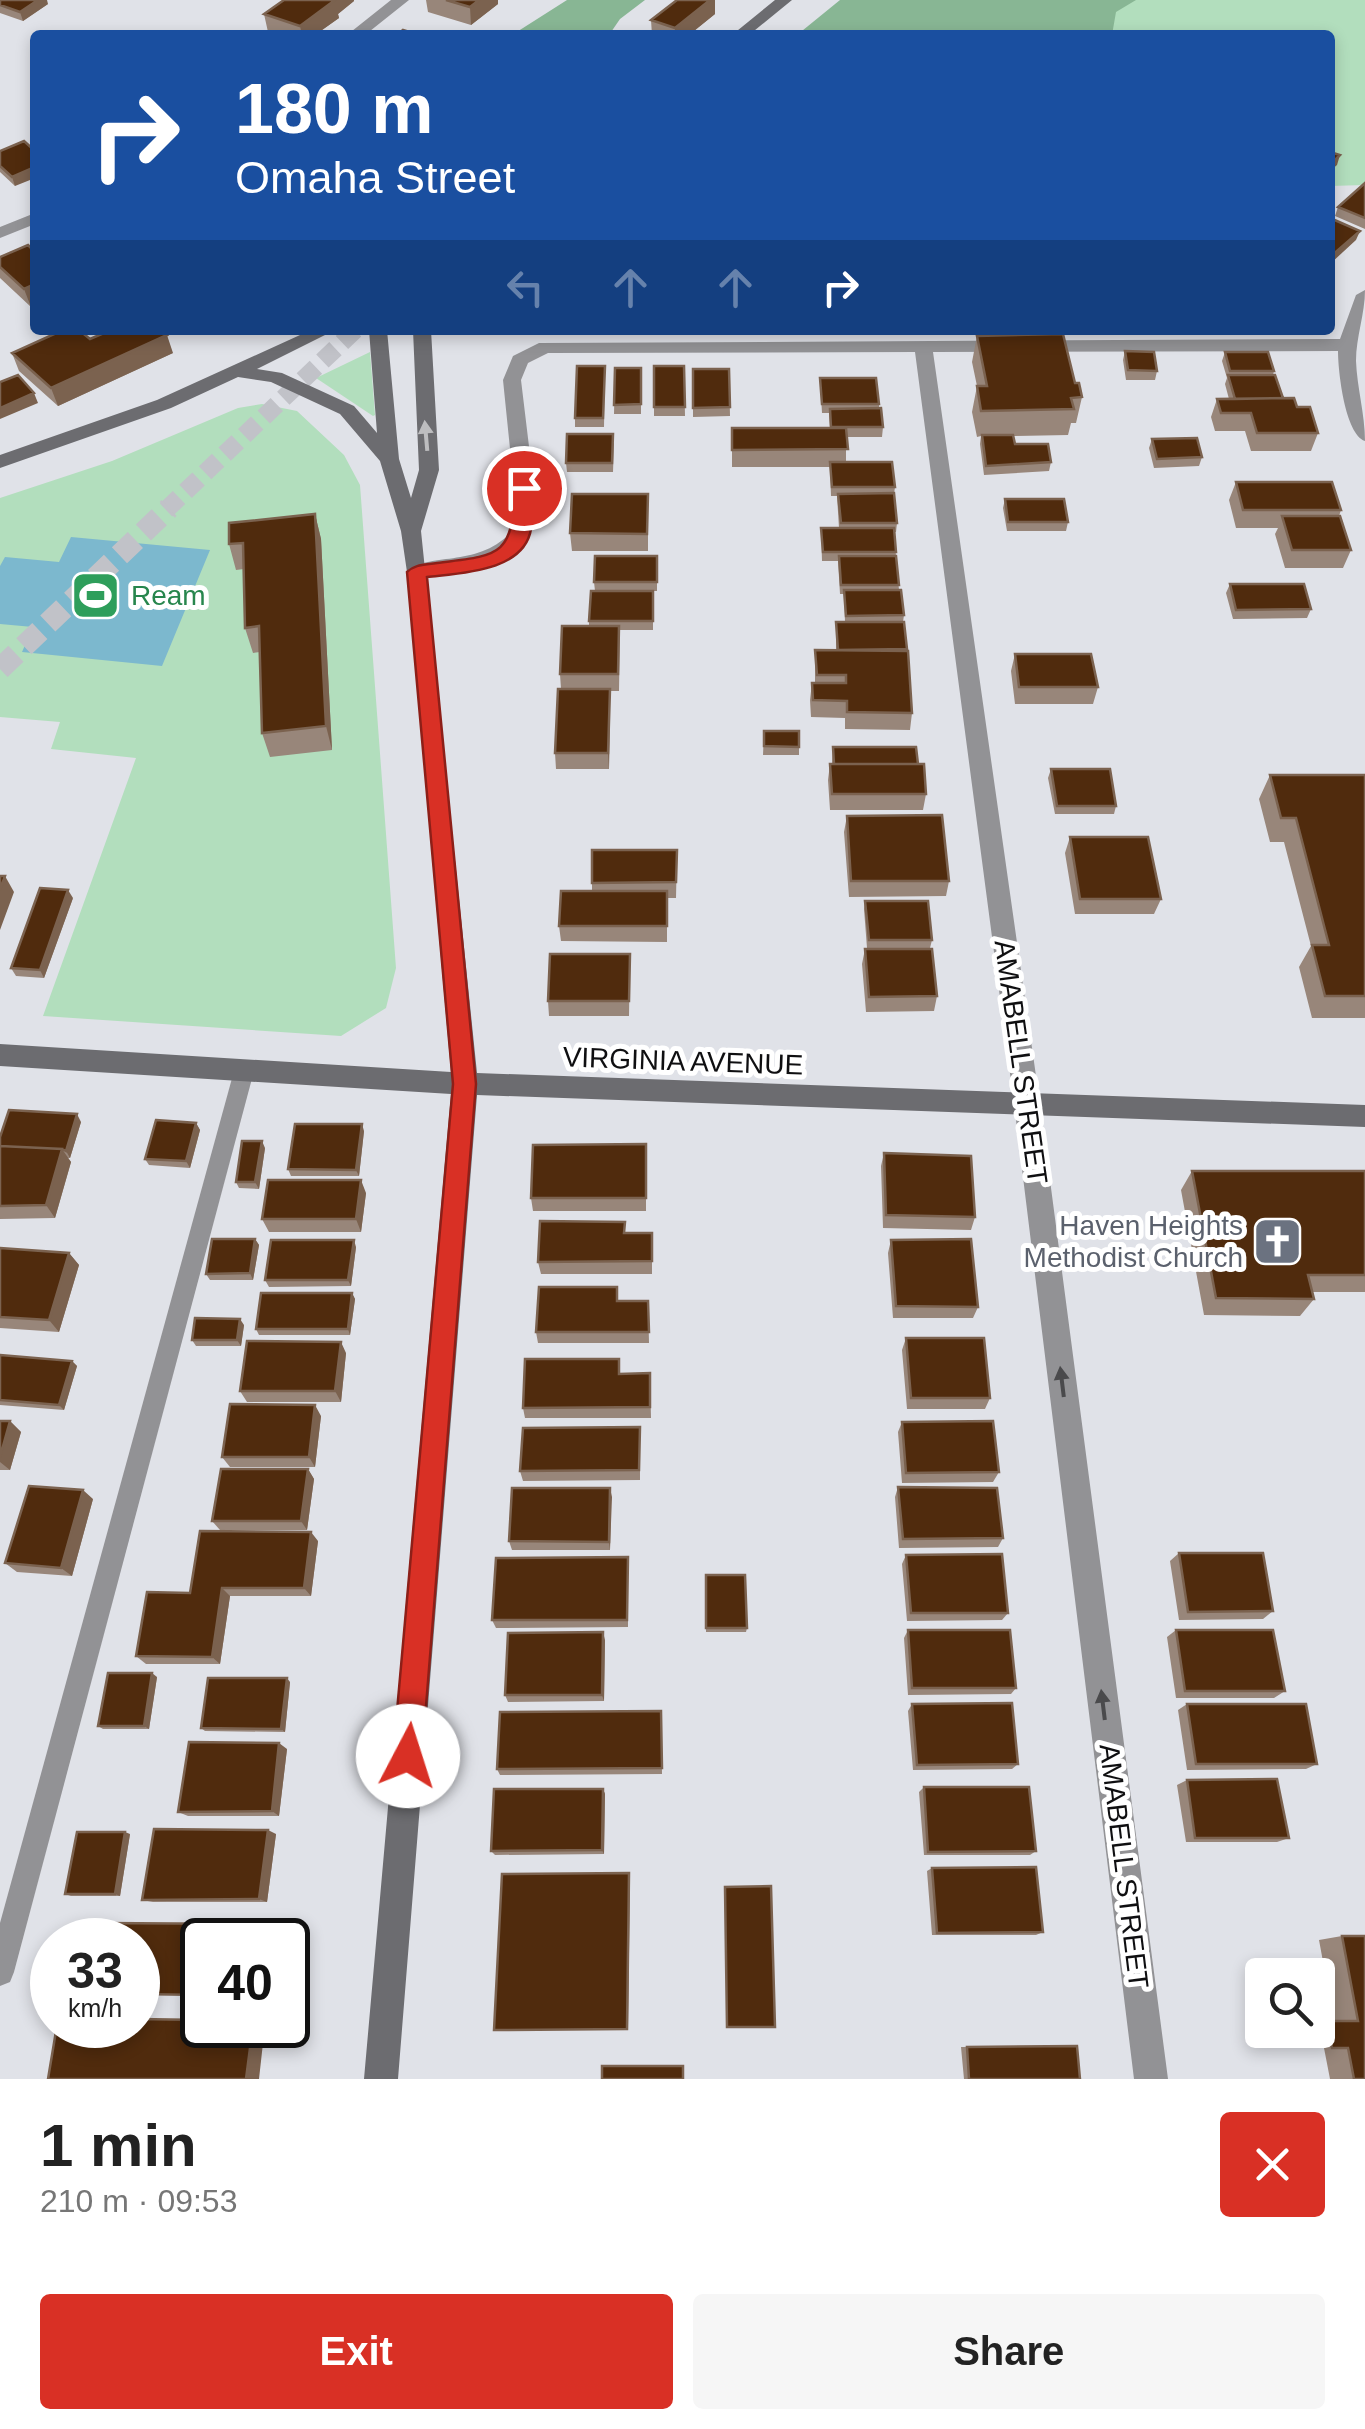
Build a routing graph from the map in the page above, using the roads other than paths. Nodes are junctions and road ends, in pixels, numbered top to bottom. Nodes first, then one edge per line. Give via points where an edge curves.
1 (400, 0) edge
2 (784, 0) edge
3 (361, 30) edge
4 (746, 30) edge
5 (30, 220) edge
6 (3, 228) edge
7 (1365, 296) edge
8 (316, 335) edge
9 (378, 335) edge
10 (422, 335) edge
11 (923, 344) junction
12 (1346, 345) junction
13 (240, 372) junction
14 (1365, 434) edge
15 (388, 459) junction
16 (0, 462) edge
17 (411, 531) junction
18 (417, 572) junction
19 (0, 1054) edge
20 (244, 1071) junction
21 (465, 1084) junction
22 (1027, 1104) junction
23 (1365, 1116) edge
24 (0, 1972) edge
25 (381, 2079) edge
26 (1151, 2079) edge

1 - 3 street
2 - 4 street
5 - 6 street
7 - 12 street
8 - 13 street
9 - 15 street
17 -> 10 street via 429,470
11 - 12 street
11 - 18 street via 568,344 531,352 512,380 522,533 498,557
11 - 22 street, AMABELL STREET
12 - 14 street via 1349,385
13 - 15 street via 275,377 346,410
13 - 16 street
15 - 17 street
17 - 18 street
18 - 21 street
19 - 20 street, VIRGINIA AVENUE
20 - 21 street, VIRGINIA AVENUE
20 - 24 lane
21 - 22 street, VIRGINIA AVENUE
21 - 25 street
22 - 23 street, VIRGINIA AVENUE
26 -> 22 street, AMABELL STREET

